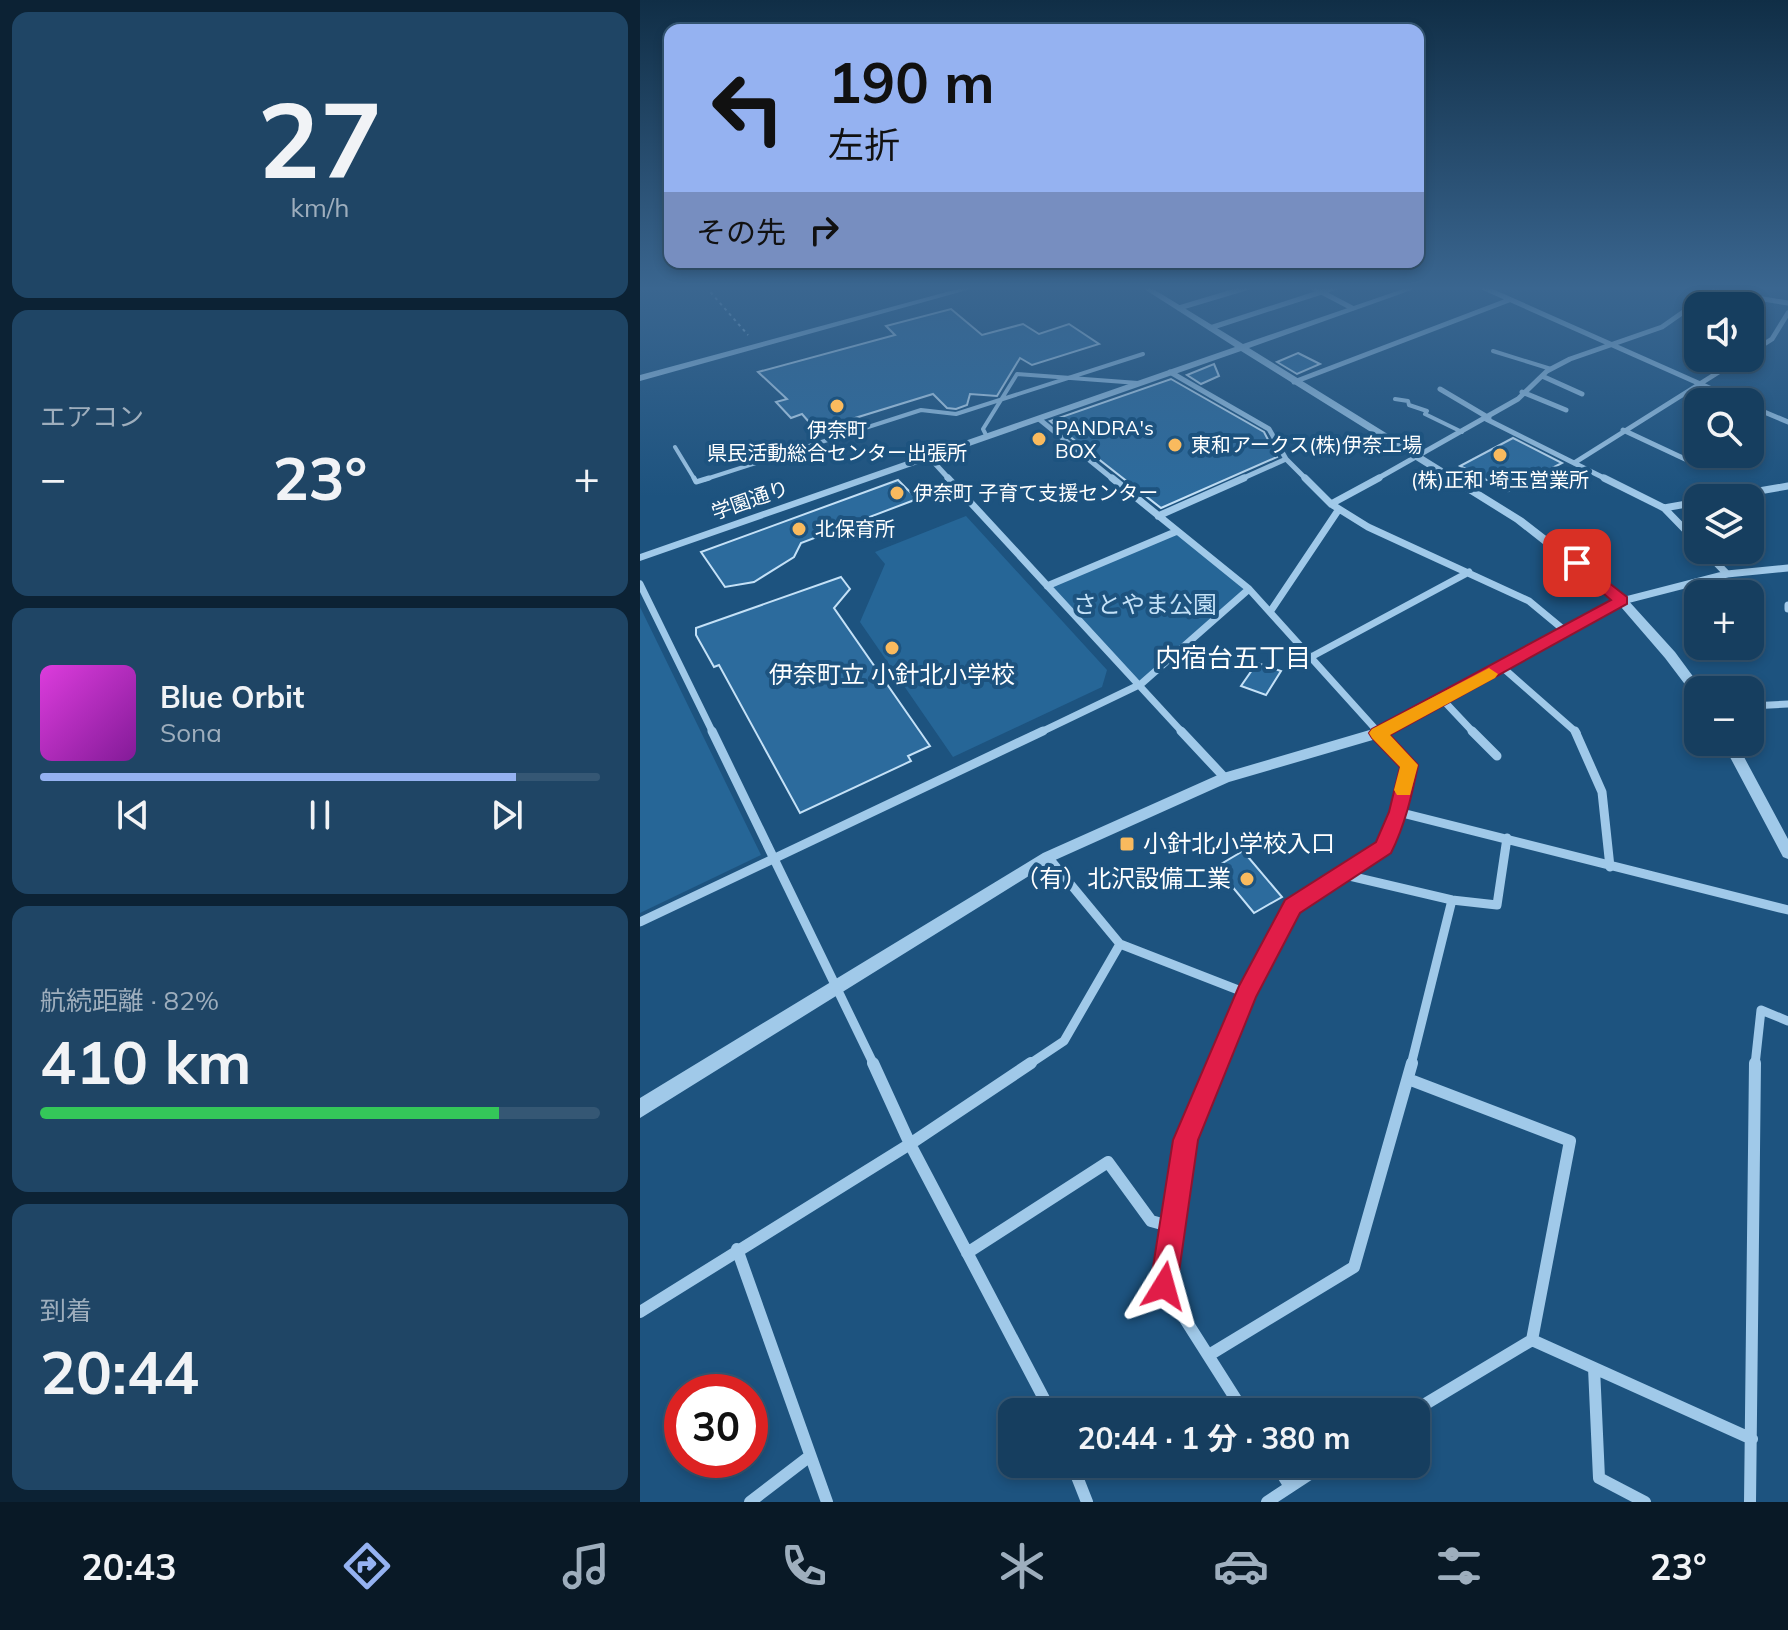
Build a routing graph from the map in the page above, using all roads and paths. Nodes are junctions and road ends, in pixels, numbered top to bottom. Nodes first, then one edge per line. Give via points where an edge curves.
1 (718, 357) edge
2 (1133, 357) edge
3 (1214, 357) edge
4 (1255, 357) edge
5 (1359, 357) edge
6 (1508, 357) edge
7 (1576, 357) edge
8 (1636, 357) edge
9 (1551, 369) junction
10 (1170, 372) junction
11 (1718, 372) edge
12 (1542, 376) junction
13 (1070, 377) junction
14 (640, 378) edge
15 (1294, 382) junction
16 (1138, 383) junction
17 (1698, 384) junction
18 (1708, 388) edge
19 (1440, 389) dead end
20 (1522, 392) junction
21 (1582, 394) dead end
22 (1395, 399) dead end
23 (999, 401) junction
24 (1566, 410) dead end
25 (1764, 412) edge
26 (1488, 418) junction
27 (1039, 419) junction
28 (1788, 422) edge
29 (1623, 430) junction
30 (1462, 432) junction
31 (987, 437) junction
32 (675, 447) dead end
33 (929, 457) junction
34 (1415, 457) junction
35 (1286, 459) junction
36 (1684, 459) edge
37 (1574, 463) junction
38 (1788, 486) edge
39 (1764, 490) edge
40 (1684, 504) edge
41 (1335, 507) junction
42 (1664, 508) junction
43 (1158, 516) junction
44 (1684, 529) edge
45 (1175, 532) junction
46 (640, 558) edge
47 (1717, 564) edge
48 (1788, 568) edge
49 (1469, 572) junction
50 (1727, 574) junction
51 (640, 584) edge
52 (1047, 586) junction
53 (1249, 589) junction
54 (1622, 601) junction
55 (1270, 612) junction
56 (1564, 630) junction
57 (1311, 657) junction
58 (1502, 667) junction
59 (1686, 676) edge
60 (1141, 684) junction
61 (1442, 699) junction
62 (1788, 704) edge
63 (1764, 705) edge
64 (1378, 733) junction
65 (1497, 756) dead end
66 (1736, 756) edge
67 (1225, 778) junction
68 (1398, 812) junction
69 (1507, 838) junction
70 (1788, 853) edge
71 (1048, 857) junction
72 (774, 858) junction
73 (1610, 867) junction
74 (1340, 874) junction
75 (1452, 900) junction
76 (1788, 910) edge
77 (640, 922) edge
78 (1120, 944) junction
79 (839, 989) junction
80 (1246, 993) junction
81 (1788, 1021) edge
82 (1408, 1079) junction
83 (640, 1109) edge
84 (910, 1144) junction
85 (1173, 1227) junction
86 (737, 1249) junction
87 (967, 1253) junction
88 (640, 1312) edge
89 (1532, 1340) junction
90 (1209, 1355) junction
91 (1594, 1368) junction
92 (1044, 1398) edge
93 (1235, 1398) edge
94 (1430, 1401) edge
95 (1752, 1439) junction
96 (810, 1456) junction
97 (1078, 1478) edge
98 (1285, 1478) edge
99 (1301, 1478) edge
100 (1289, 1485) junction
101 (750, 1502) edge
102 (827, 1502) edge
103 (1087, 1502) edge
104 (1267, 1502) edge
105 (1645, 1502) edge
106 (1750, 1502) edge

1 - 14 street
2 - 13 lane
3 - 10 street, 学園通り
4 - 15 street
5 - 15 street
6 - 9 lane
7 - 9 street
8 - 17 street
9 - 12 street
10 - 16 street, 学園通り
10 - 35 street via 1269,429
11 - 17 street
12 - 20 street
12 - 21 street
13 - 16 lane
13 - 23 lane
13 - 23 lane via 1017,374
15 - 34 street
16 - 27 street, 学園通り
17 - 18 street
17 - 29 street
19 - 26 street
20 - 24 street
20 - 26 street
22 - 30 lane
23 - 31 lane via 983,429
23 - 32 lane via 956,414 921,410 696,482
25 - 28 street
26 - 30 street
26 - 37 street
27 - 31 street, 学園通り
27 - 43 street
29 - 36 street
29 - 37 street
30 - 34 street
31 - 33 street, 学園通り
33 - 46 street, 学園通り
33 - 52 street
34 - 41 street
34 - 54 street via 1519,520
35 - 41 street
35 - 43 street
37 - 42 street
38 - 39 street
40 - 42 street
41 - 49 street
41 - 55 street
42 - 44 street
43 - 45 street
45 - 52 street
45 - 53 street
47 - 50 street
48 - 50 street
49 - 56 street via 1529,601
49 - 57 street
50 - 54 street
51 - 72 street
52 - 60 street
53 - 55 street
53 - 60 street
54 - 56 street
54 - 59 street
55 - 57 street
56 - 58 street
57 - 64 street
58 - 61 street
58 - 73 street via 1576,731 1602,792
60 - 67 street
60 - 72 street
61 - 64 street
61 - 65 street
62 - 63 street
64 - 67 street
64 - 68 street via 1409,765
66 - 70 street
67 - 71 street
68 - 69 street
68 - 74 street via 1384,847
69 - 73 street
69 - 75 street via 1497,905
71 - 78 street
71 - 79 street
72 - 77 street
72 - 79 street
73 - 76 street
74 - 75 street
74 - 80 street via 1293,906
75 - 82 street
78 - 80 street
78 - 84 street via 1064,1041
79 - 83 street
79 - 84 street
80 - 85 street via 1185,1140
81 - 95 street via 1761,1010 1753,1083
82 - 89 street via 1570,1141
82 - 90 street via 1354,1267
84 - 86 street
84 - 87 street
85 - 87 street via 1151,1221 1108,1162
85 - 90 street via 1164,1286
86 - 88 street
86 - 96 street
87 - 92 street
89 - 91 street
89 - 94 street
90 - 93 street
91 - 95 street
91 - 105 street via 1599,1478
95 - 106 street
96 - 101 street
96 - 102 street
97 - 103 street
98 - 100 street
99 - 100 street
100 - 104 street

